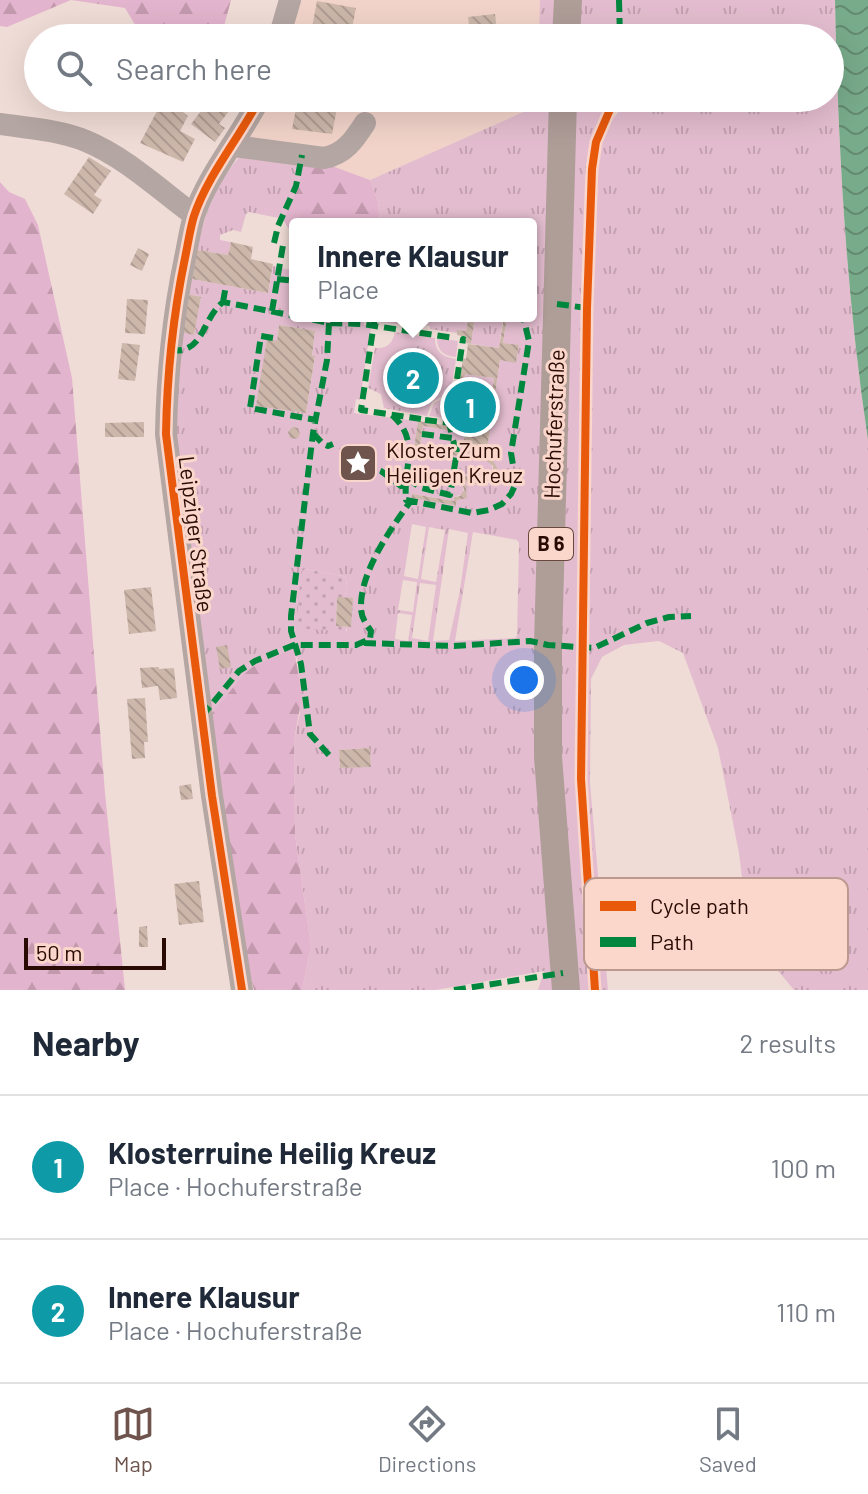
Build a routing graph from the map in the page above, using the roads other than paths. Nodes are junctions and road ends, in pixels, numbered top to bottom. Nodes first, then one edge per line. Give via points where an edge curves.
1 (290, 0) edge
2 (568, 0) edge
3 (283, 24) edge
4 (567, 24) edge
5 (252, 112) edge
6 (563, 112) edge
7 (365, 123) dead end
8 (0, 124) edge
9 (234, 146) junction
10 (194, 215) junction
11 (242, 990) edge
12 (566, 990) edge

1 - 3 street
2 - 4 main road
5 - 9 street, Leipziger Straße
6 - 12 main road, Hochuferstraße / B 6 via 548,757
7 - 9 street via 351,145 336,156
8 - 10 street via 85,141
9 - 10 street, Leipziger Straße
10 - 11 street, Leipziger Straße via 175,303 166,434

